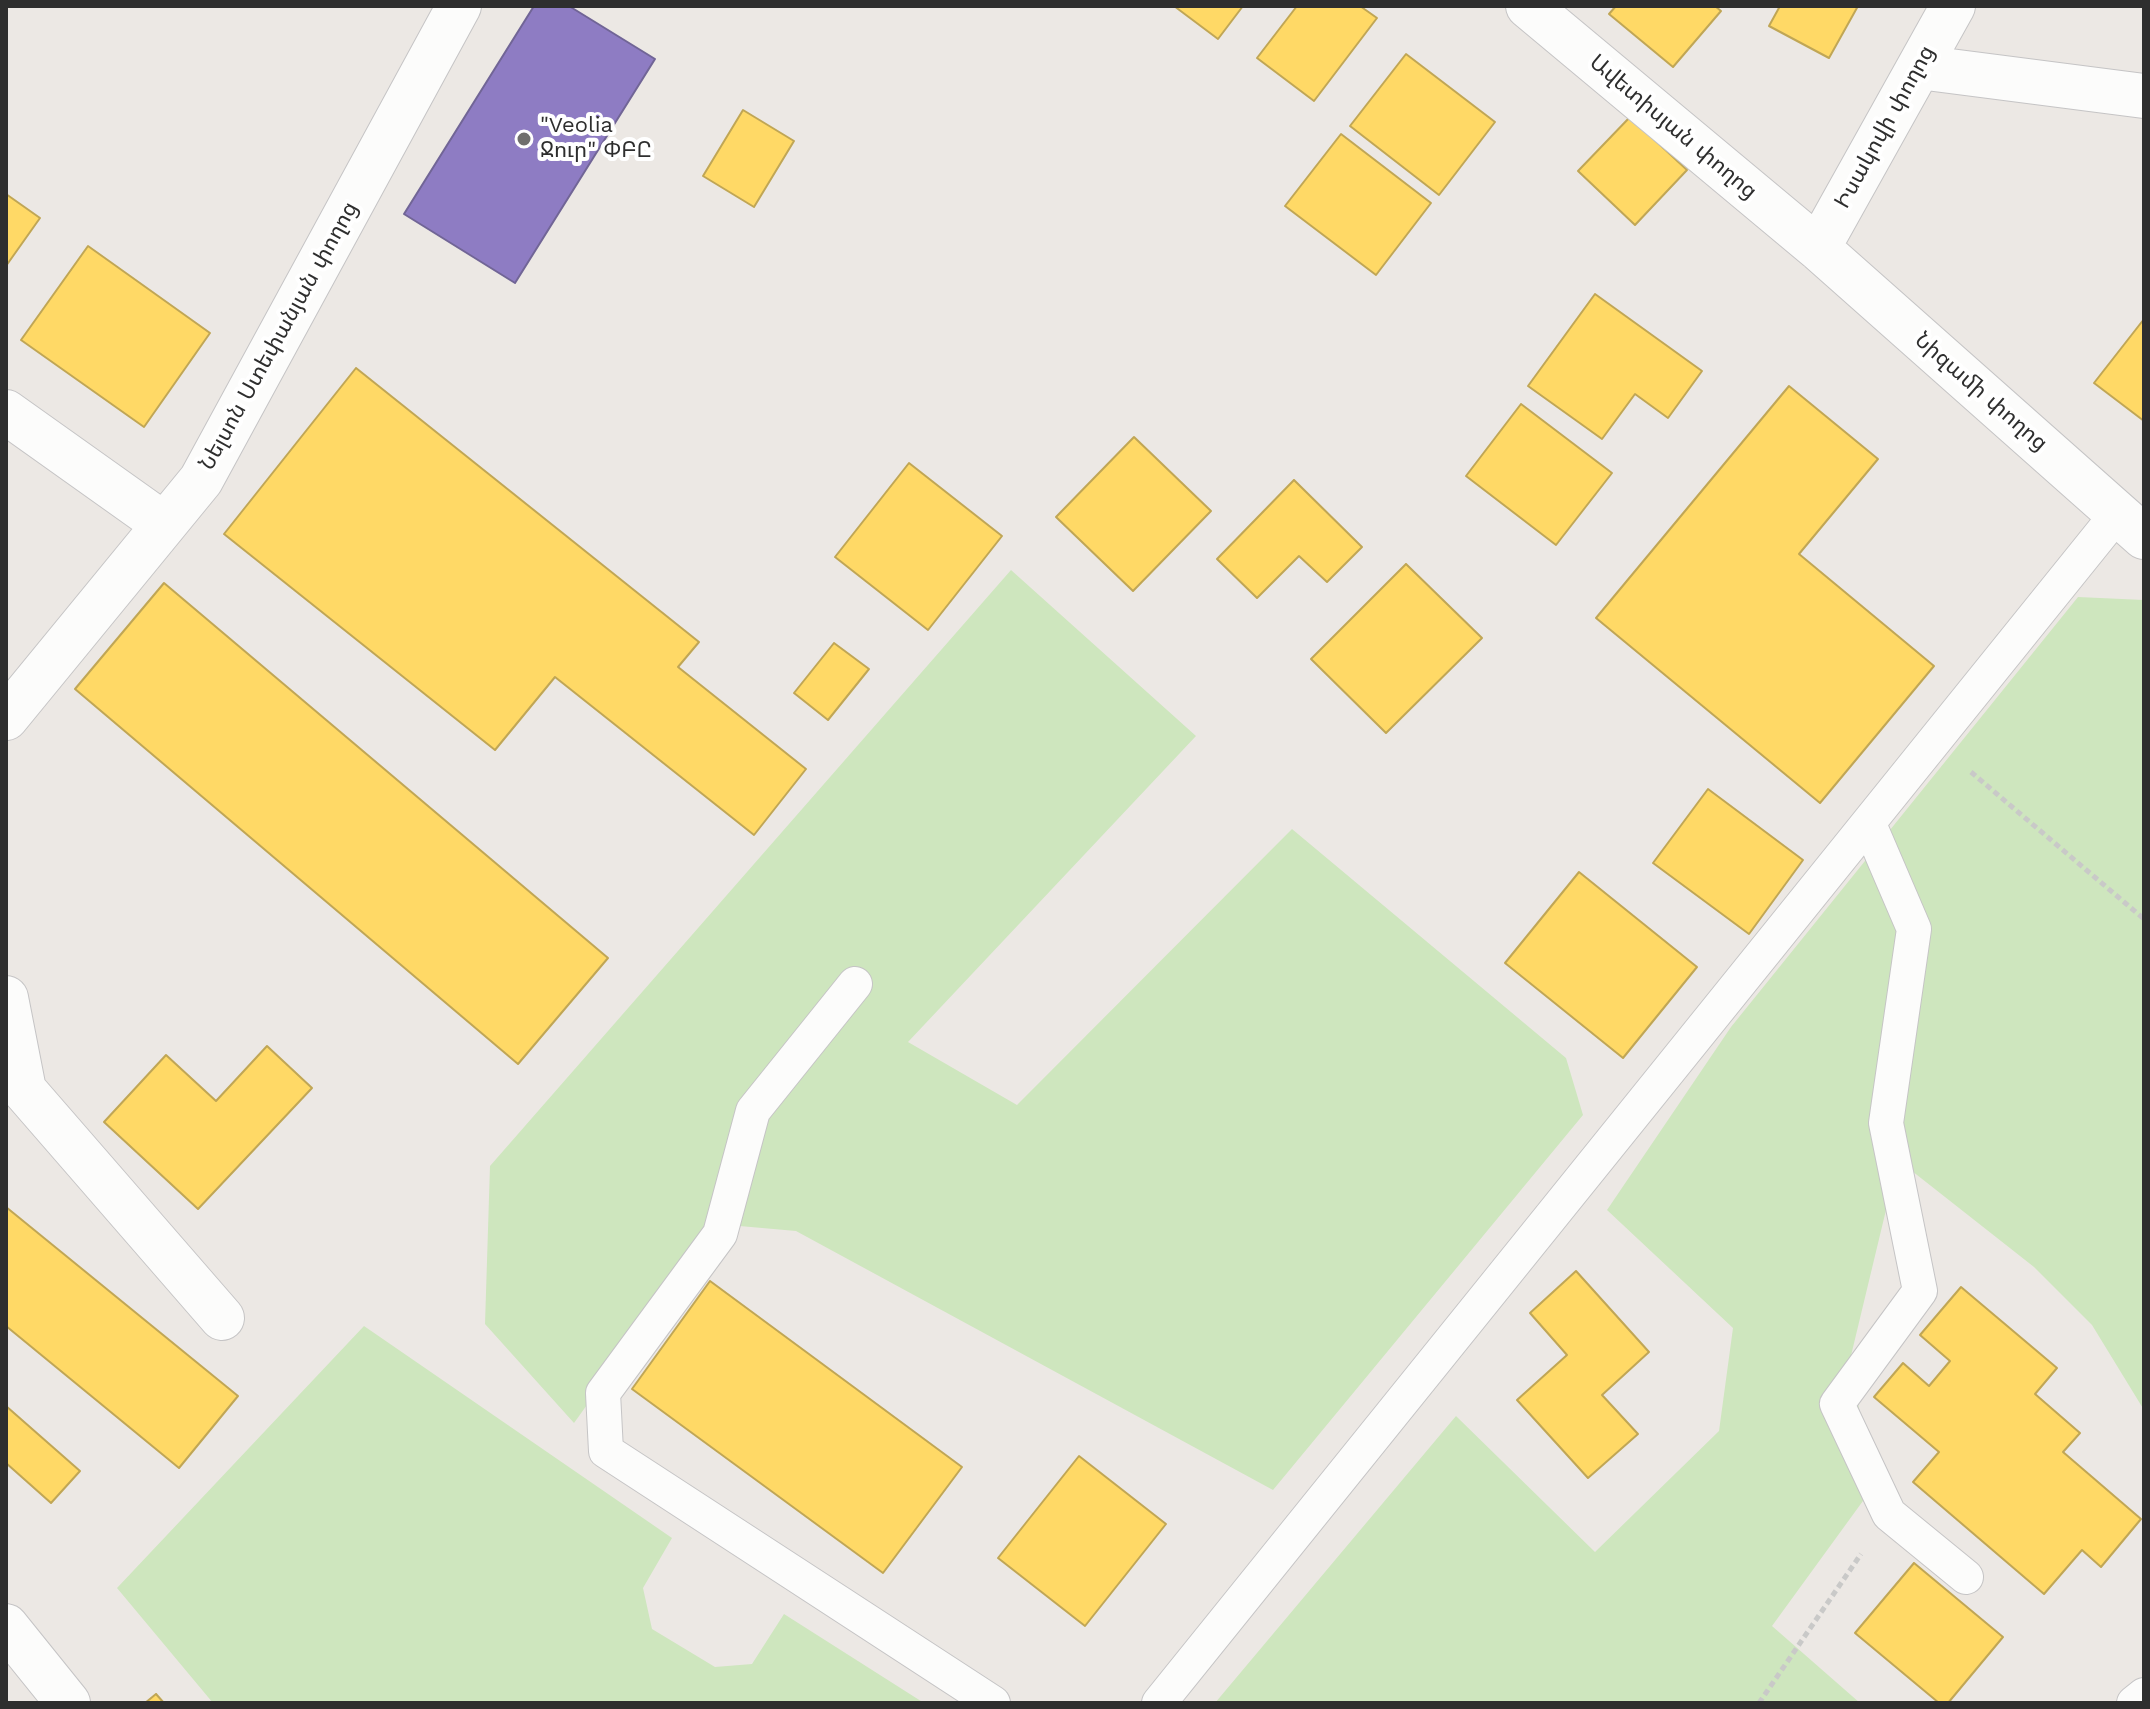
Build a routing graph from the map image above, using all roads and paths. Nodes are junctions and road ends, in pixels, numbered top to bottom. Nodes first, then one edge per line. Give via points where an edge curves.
1 (459, 6) edge
2 (1528, 6) edge
3 (1953, 6) edge
4 (1919, 67) junction
5 (2144, 96) edge
6 (1818, 248) junction
7 (6, 412) edge
8 (162, 523) junction
9 (2131, 525) edge
10 (6, 718) edge
11 (1935, 742) junction
12 (1869, 824) junction
13 (2144, 919) edge
14 (855, 984) dead end
15 (6, 998) edge
16 (222, 1318) dead end
17 (1889, 1514) junction
18 (1966, 1577) dead end
19 (6, 1626) edge
20 (2144, 1695) edge
21 (68, 1703) edge
22 (993, 1703) edge
23 (1159, 1703) edge
24 (1759, 1703) edge
25 (2134, 1703) edge

1 - 8 street, Նելսոն Ստեփանյան փողոց via 201,480
2 - 6 street, Ավետիսյան փողոց
3 - 4 street, Իսակովի փողոց
4 - 5 street
4 - 6 street, Իսակովի փողոց
6 - 9 street, Նիզամի փողոց
7 - 8 street
8 - 10 street, Նելսոն Ստեփանյան փողոց
9 - 11 lane
11 - 12 lane
11 - 13 path
12 - 17 lane via 1914,929 1886,1123 1920,1291 1837,1404
12 - 23 lane
14 - 22 lane via 753,1111 720,1234 603,1393 606,1451
15 - 16 street via 24,1090
17 - 18 lane
17 - 24 path
19 - 21 street
20 - 25 lane

